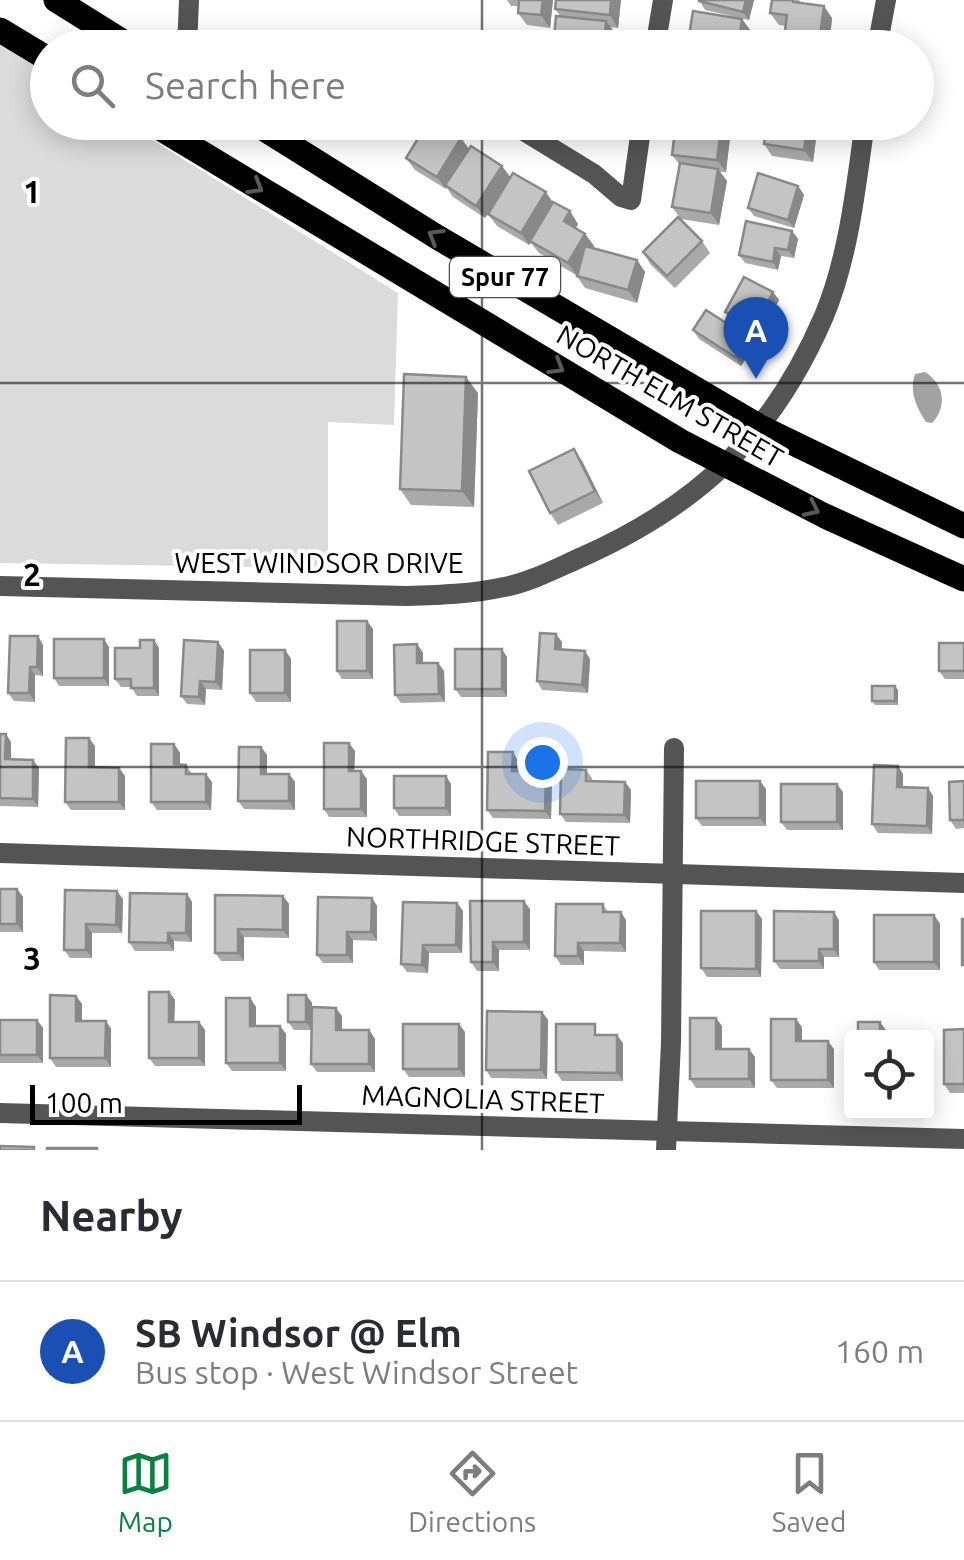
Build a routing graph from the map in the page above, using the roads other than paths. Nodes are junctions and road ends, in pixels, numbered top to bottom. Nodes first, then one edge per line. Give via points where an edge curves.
1 (56, 0) edge
2 (188, 0) edge
3 (662, 0) edge
4 (886, 0) edge
5 (0, 30) edge
6 (104, 30) edge
7 (187, 30) edge
8 (657, 30) edge
9 (880, 30) edge
10 (30, 48) edge
11 (190, 140) edge
12 (282, 140) edge
13 (539, 140) edge
14 (640, 140) edge
15 (862, 140) edge
16 (760, 427) junction
17 (724, 466) junction
18 (964, 526) edge
19 (964, 579) edge
20 (0, 586) edge
21 (674, 748) dead end
22 (0, 852) edge
23 (674, 876) junction
24 (964, 883) edge
25 (0, 1114) edge
26 (964, 1140) edge
27 (666, 1142) edge

1 - 6 main road
2 - 7 street
3 - 8 street
4 - 9 street
5 - 10 main road
11 -> 17 main road, NORTH ELM STREET / Spur 77
16 -> 12 main road, NORTH ELM STREET / Spur 77
13 - 14 street via 632,200
15 - 16 street, WEST WINDSOR DRIVE via 824,314
16 - 17 street, WEST WINDSOR DRIVE
16 - 18 main road, NORTH ELM STREET / Spur 77
17 -> 19 main road, NORTH ELM STREET / Spur 77
17 - 20 street, WEST WINDSOR DRIVE via 661,518 617,542 508,586 462,594
21 - 23 street
22 - 23 street, NORTHRIDGE STREET
23 - 24 street, NORTHRIDGE STREET
23 - 27 street
25 - 27 street, MAGNOLIA STREET via 638,1130
26 - 27 street, MAGNOLIA STREET

